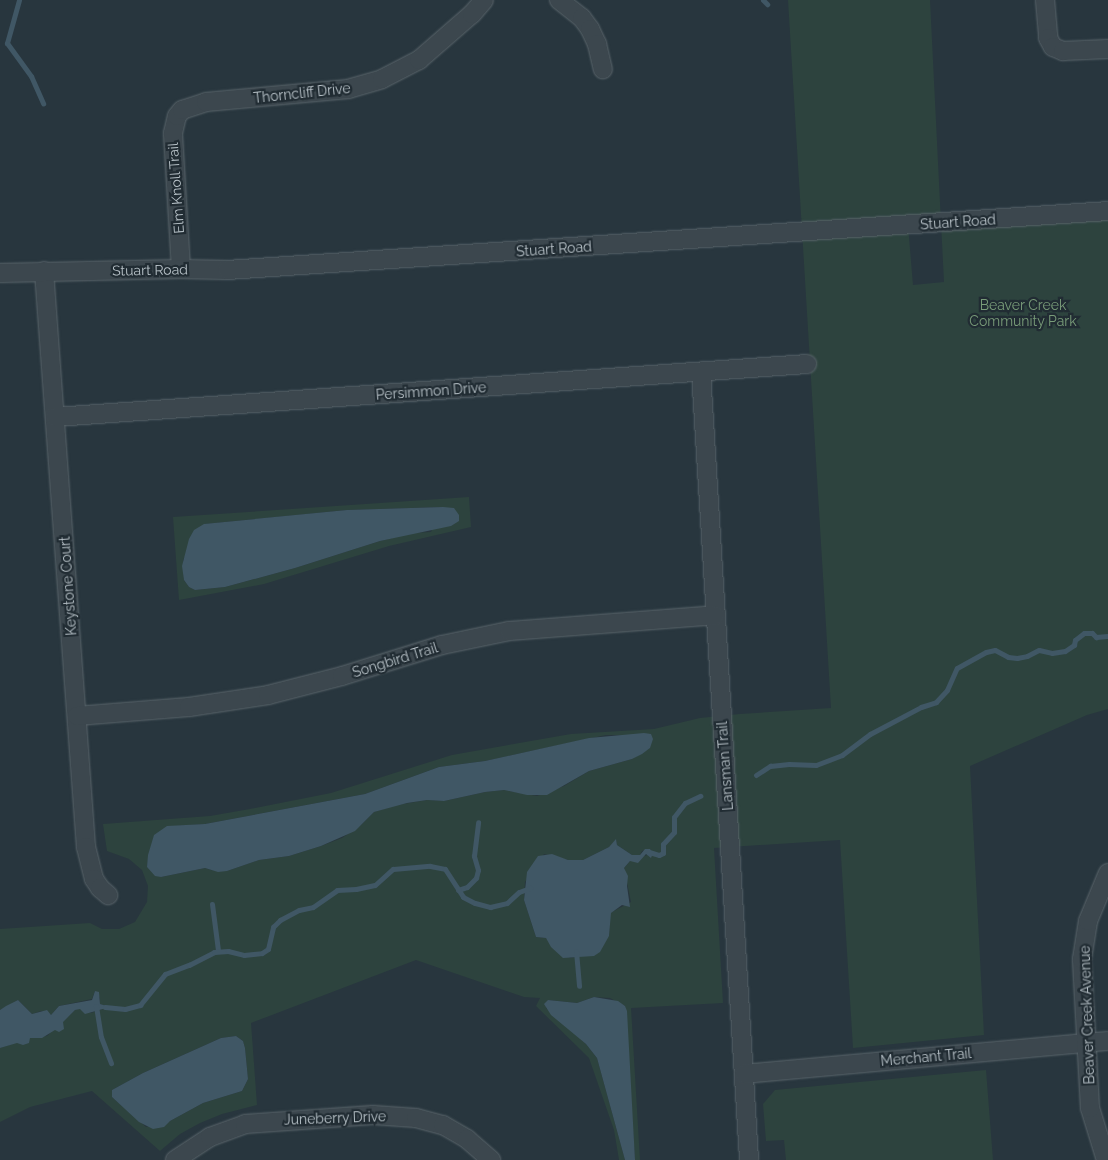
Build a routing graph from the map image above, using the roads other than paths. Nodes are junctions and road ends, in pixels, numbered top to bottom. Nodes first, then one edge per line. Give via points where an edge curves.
1 (484, 0) edge
2 (559, 0) edge
3 (1045, 0) edge
4 (1108, 49) edge
5 (602, 69) dead end
6 (182, 110) joint
7 (1108, 211) edge
8 (181, 269) junction
9 (44, 271) junction
10 (0, 273) edge
11 (807, 364) dead end
12 (701, 372) junction
13 (55, 417) junction
14 (715, 615) junction
15 (77, 716) junction
16 (1108, 873) edge
17 (108, 895) dead end
18 (1108, 1041) edge
19 (1087, 1042) junction
20 (744, 1074) junction
21 (175, 1160) edge
22 (490, 1160) edge
23 (749, 1160) edge
24 (1106, 1160) edge

1 - 6 street, Thorncliff Drive via 419,60 374,82 326,92 206,102
2 - 5 street via 582,18 590,29
3 - 4 street via 1048,38 1054,47 1063,51
6 - 8 street, Elm Knoll Trail via 177,116 173,134
7 - 8 street, Stuart Road via 338,264
8 - 9 street, Stuart Road
9 - 10 street, Stuart Road
9 - 13 street, Keystone Court
11 - 12 street, Persimmon Drive
12 - 13 street, Persimmon Drive
12 - 14 street, Lansman Trail
13 - 15 street, Keystone Court
14 - 15 street, Songbird Trail via 509,632 451,643 268,695 189,707
14 - 20 street, Lansman Trail
15 - 17 street, Keystone Court via 88,859 94,879
16 - 19 street, Beaver Creek Avenue via 1091,910 1083,946
18 - 19 street, Merchant Trail
19 - 20 street, Merchant Trail
19 - 24 street, Beaver Creek Avenue via 1090,1108
20 - 23 street, Lansman Trail
21 - 22 street, Juneberry Drive via 210,1137 246,1124 373,1115 416,1118 443,1125 467,1139

